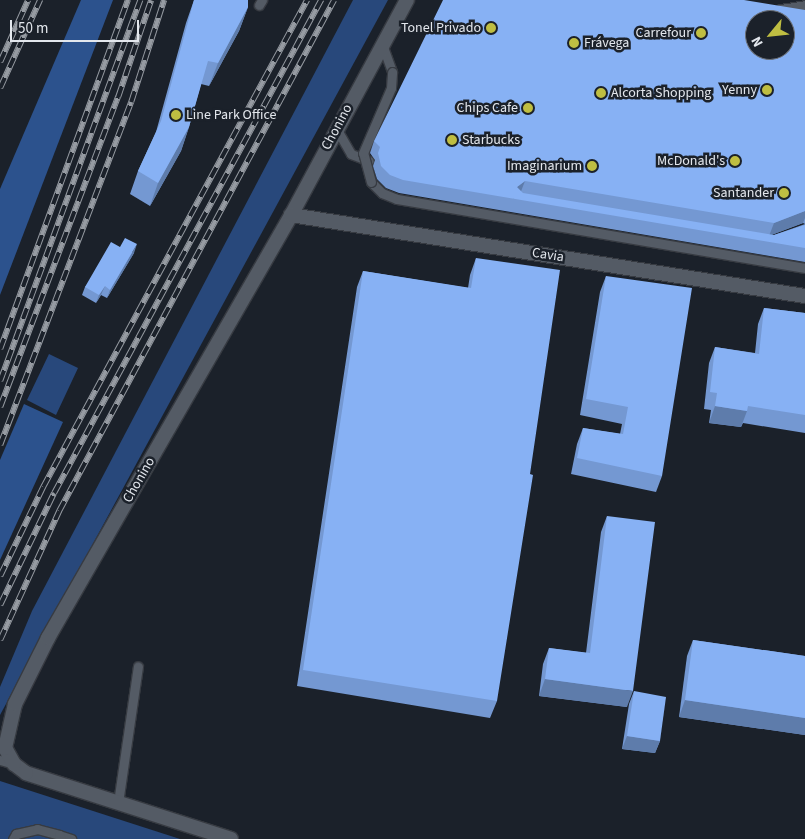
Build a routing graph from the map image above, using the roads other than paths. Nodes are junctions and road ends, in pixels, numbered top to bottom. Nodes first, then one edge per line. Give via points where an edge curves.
1 (407, 0) edge
2 (805, 5) edge
3 (768, 9) edge
4 (382, 44) junction
5 (336, 128) junction
6 (369, 161) dead end
7 (291, 215) junction
8 (801, 265) edge
9 (805, 296) edge
10 (138, 666) dead end
11 (0, 760) edge
12 (14, 764) junction
13 (118, 803) junction
14 (60, 837) edge
15 (13, 839) edge
16 (71, 839) edge
17 (231, 839) edge

1 - 4 street, Chonino
2 - 3 lane
4 - 5 street, Chonino
4 - 8 lane, bridge via 392,72 391,88 363,154 371,182 382,193 397,199
5 - 6 lane via 351,154
5 - 7 street, Chonino
7 - 9 street, Cavia
7 - 12 street, Chonino via 48,638 15,704 7,729 5,748
10 - 13 lane
11 - 12 lane
12 - 13 street via 26,773
13 - 17 street
14 - 15 lane via 37,828 16,834
14 - 16 lane

